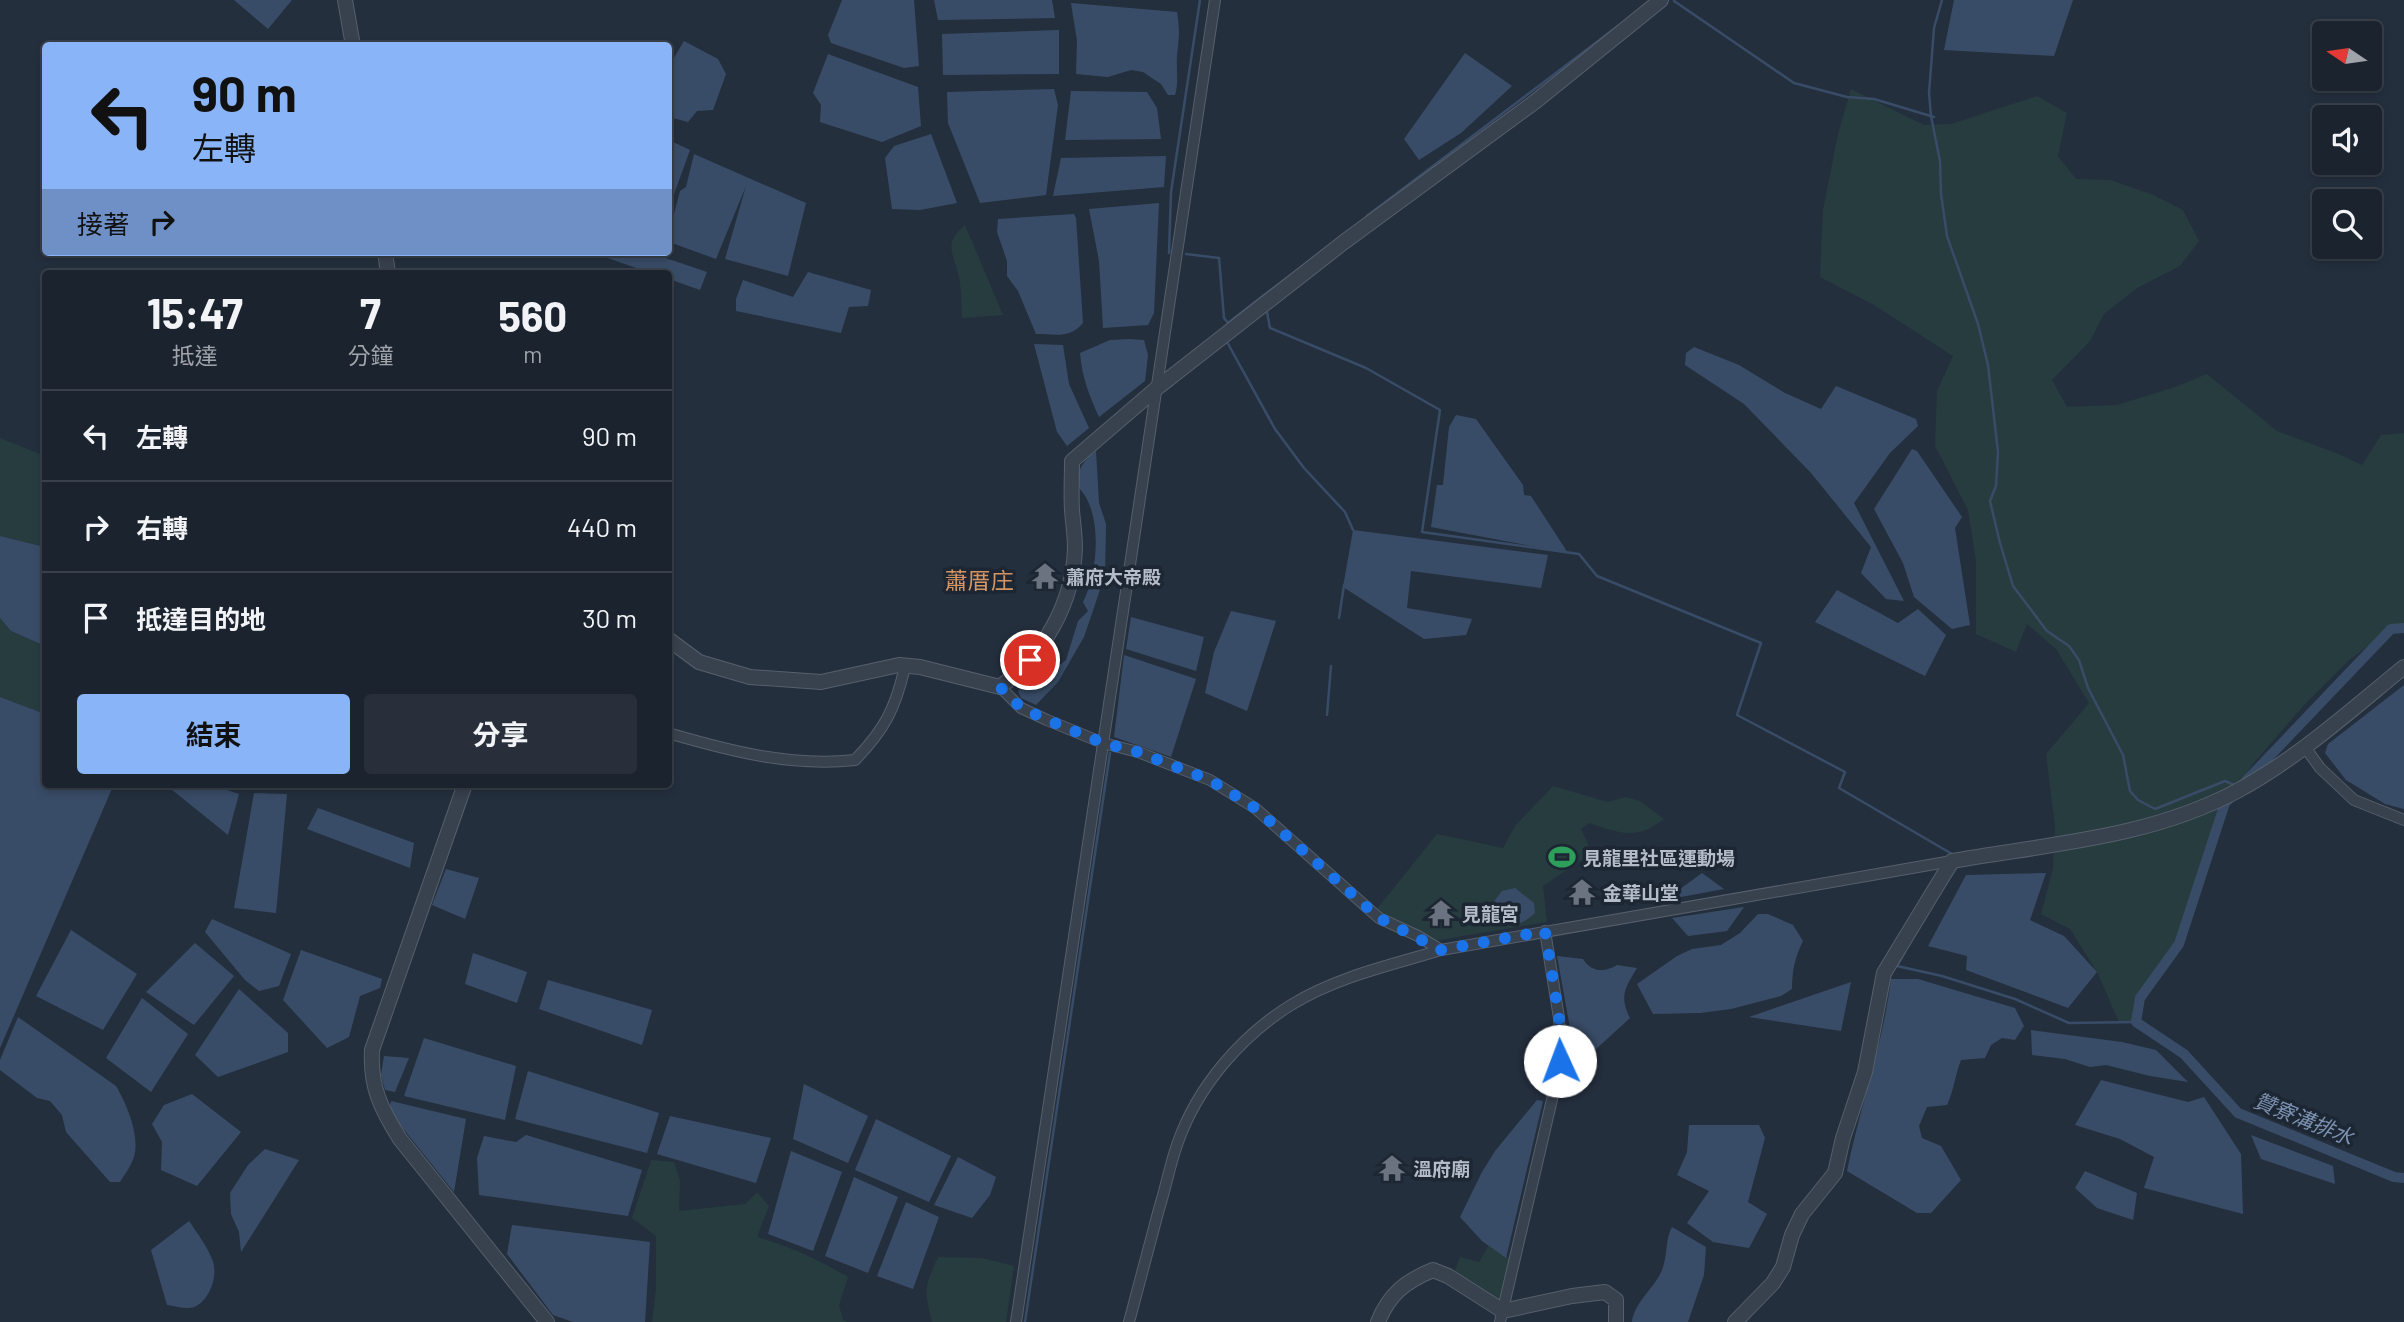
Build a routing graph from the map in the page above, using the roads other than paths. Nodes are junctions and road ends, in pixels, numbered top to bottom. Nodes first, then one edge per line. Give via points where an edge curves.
1 (345, 0) edge
2 (1215, 0) edge
3 (1661, 0) edge
4 (352, 42) edge
5 (1157, 388) junction
6 (672, 642) edge
7 (905, 667) junction
8 (2404, 667) edge
9 (1000, 687) junction
10 (672, 734) edge
11 (1103, 743) junction
12 (2305, 747) junction
13 (464, 788) edge
14 (2404, 820) edge
15 (1952, 861) junction
16 (1545, 931) junction
17 (1441, 950) junction
18 (1502, 1316) edge
19 (547, 1322) edge
20 (1016, 1322) edge
21 (1129, 1322) edge
22 (1378, 1322) edge
23 (1616, 1322) edge
24 (1735, 1322) edge

1 - 4 street
2 - 5 street
3 - 5 street
5 - 9 street via 1072,461 1075,549 1065,599 1041,646 1019,673
5 - 11 street
6 - 7 street via 699,662 750,677 821,682
7 - 9 street
7 - 10 street via 887,722 855,760 785,761
8 - 12 street
9 - 11 street via 1021,708
11 - 17 street via 1210,780 1255,808 1379,918
11 - 20 street
12 - 14 street via 2354,800
12 - 15 street via 2236,791 2187,813 2127,831
13 - 19 street via 372,1050 373,1084 383,1113 400,1139
15 - 16 street
15 - 24 street via 1884,973 1865,1072 1835,1174 1802,1214 1773,1283
16 - 17 street
16 - 18 street via 1559,1017 1560,1061
17 - 21 street via 1322,989 1255,1031 1224,1062 1178,1141
18 - 22 street via 1433,1270 1397,1290
18 - 23 street via 1572,1296 1605,1292 1616,1300

